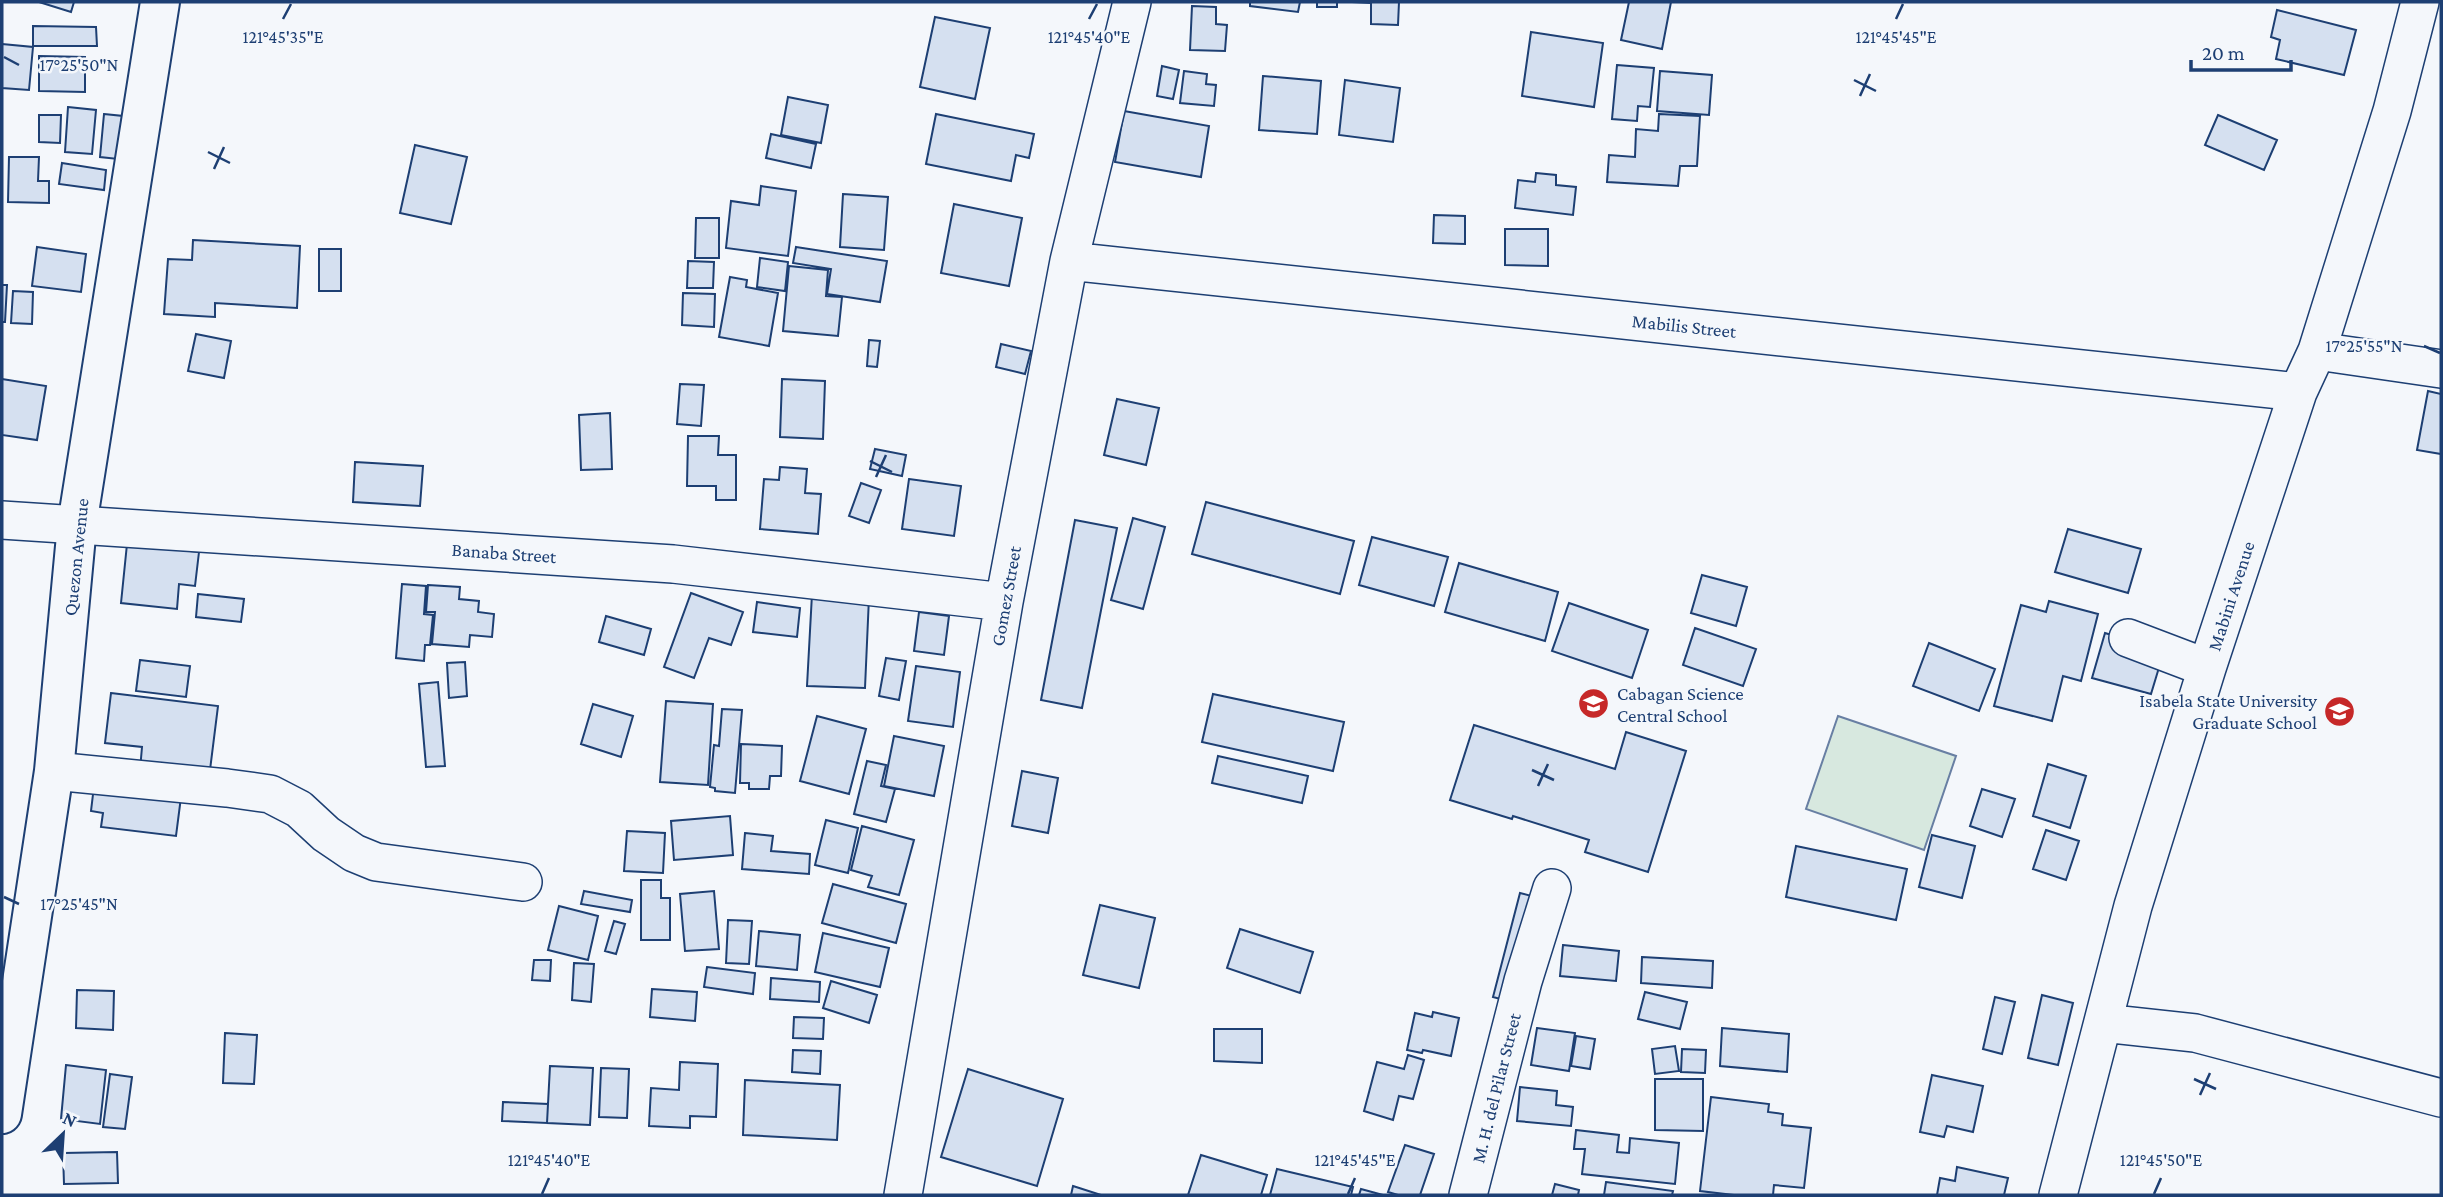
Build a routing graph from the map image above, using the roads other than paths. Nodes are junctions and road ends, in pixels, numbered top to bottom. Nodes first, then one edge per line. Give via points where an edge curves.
1 (160, 2) edge
2 (1132, 2) edge
3 (2420, 2) edge
4 (1069, 261) junction
5 (2317, 351) junction
6 (2441, 369) edge
7 (2298, 392) junction
8 (2, 520) edge
9 (78, 526) junction
10 (1004, 601) junction
11 (2128, 638) dead end
12 (2207, 668) junction
13 (54, 771) junction
14 (523, 882) dead end
15 (1552, 888) dead end
16 (2103, 1023) junction
17 (2441, 1098) edge
18 (2, 1114) edge
19 (903, 1195) edge
20 (1468, 1195) edge
21 (2059, 1195) edge

1 - 9 main road, Quezon Avenue
2 - 4 street, Gomez Street
3 - 5 street, Mabini Avenue via 2392,111
4 - 7 street, Mabilis Street
4 - 10 street, Gomez Street
5 - 6 street
5 - 7 street, Mabini Avenue
7 - 12 street, Mabini Avenue
8 - 9 street, Banaba Street
9 - 10 street, Banaba Street via 673,564
9 - 13 main road, Quezon Avenue
10 - 19 street, Gomez Street
11 - 12 street
12 - 16 street, Mabini Avenue via 2133,906
13 - 14 street via 270,794 299,809 354,853 376,862
13 - 18 main road, Quezon Avenue
15 - 20 street, M. H. del Pilar Street
16 - 17 street via 2195,1033
16 - 21 street, Mabini Avenue

